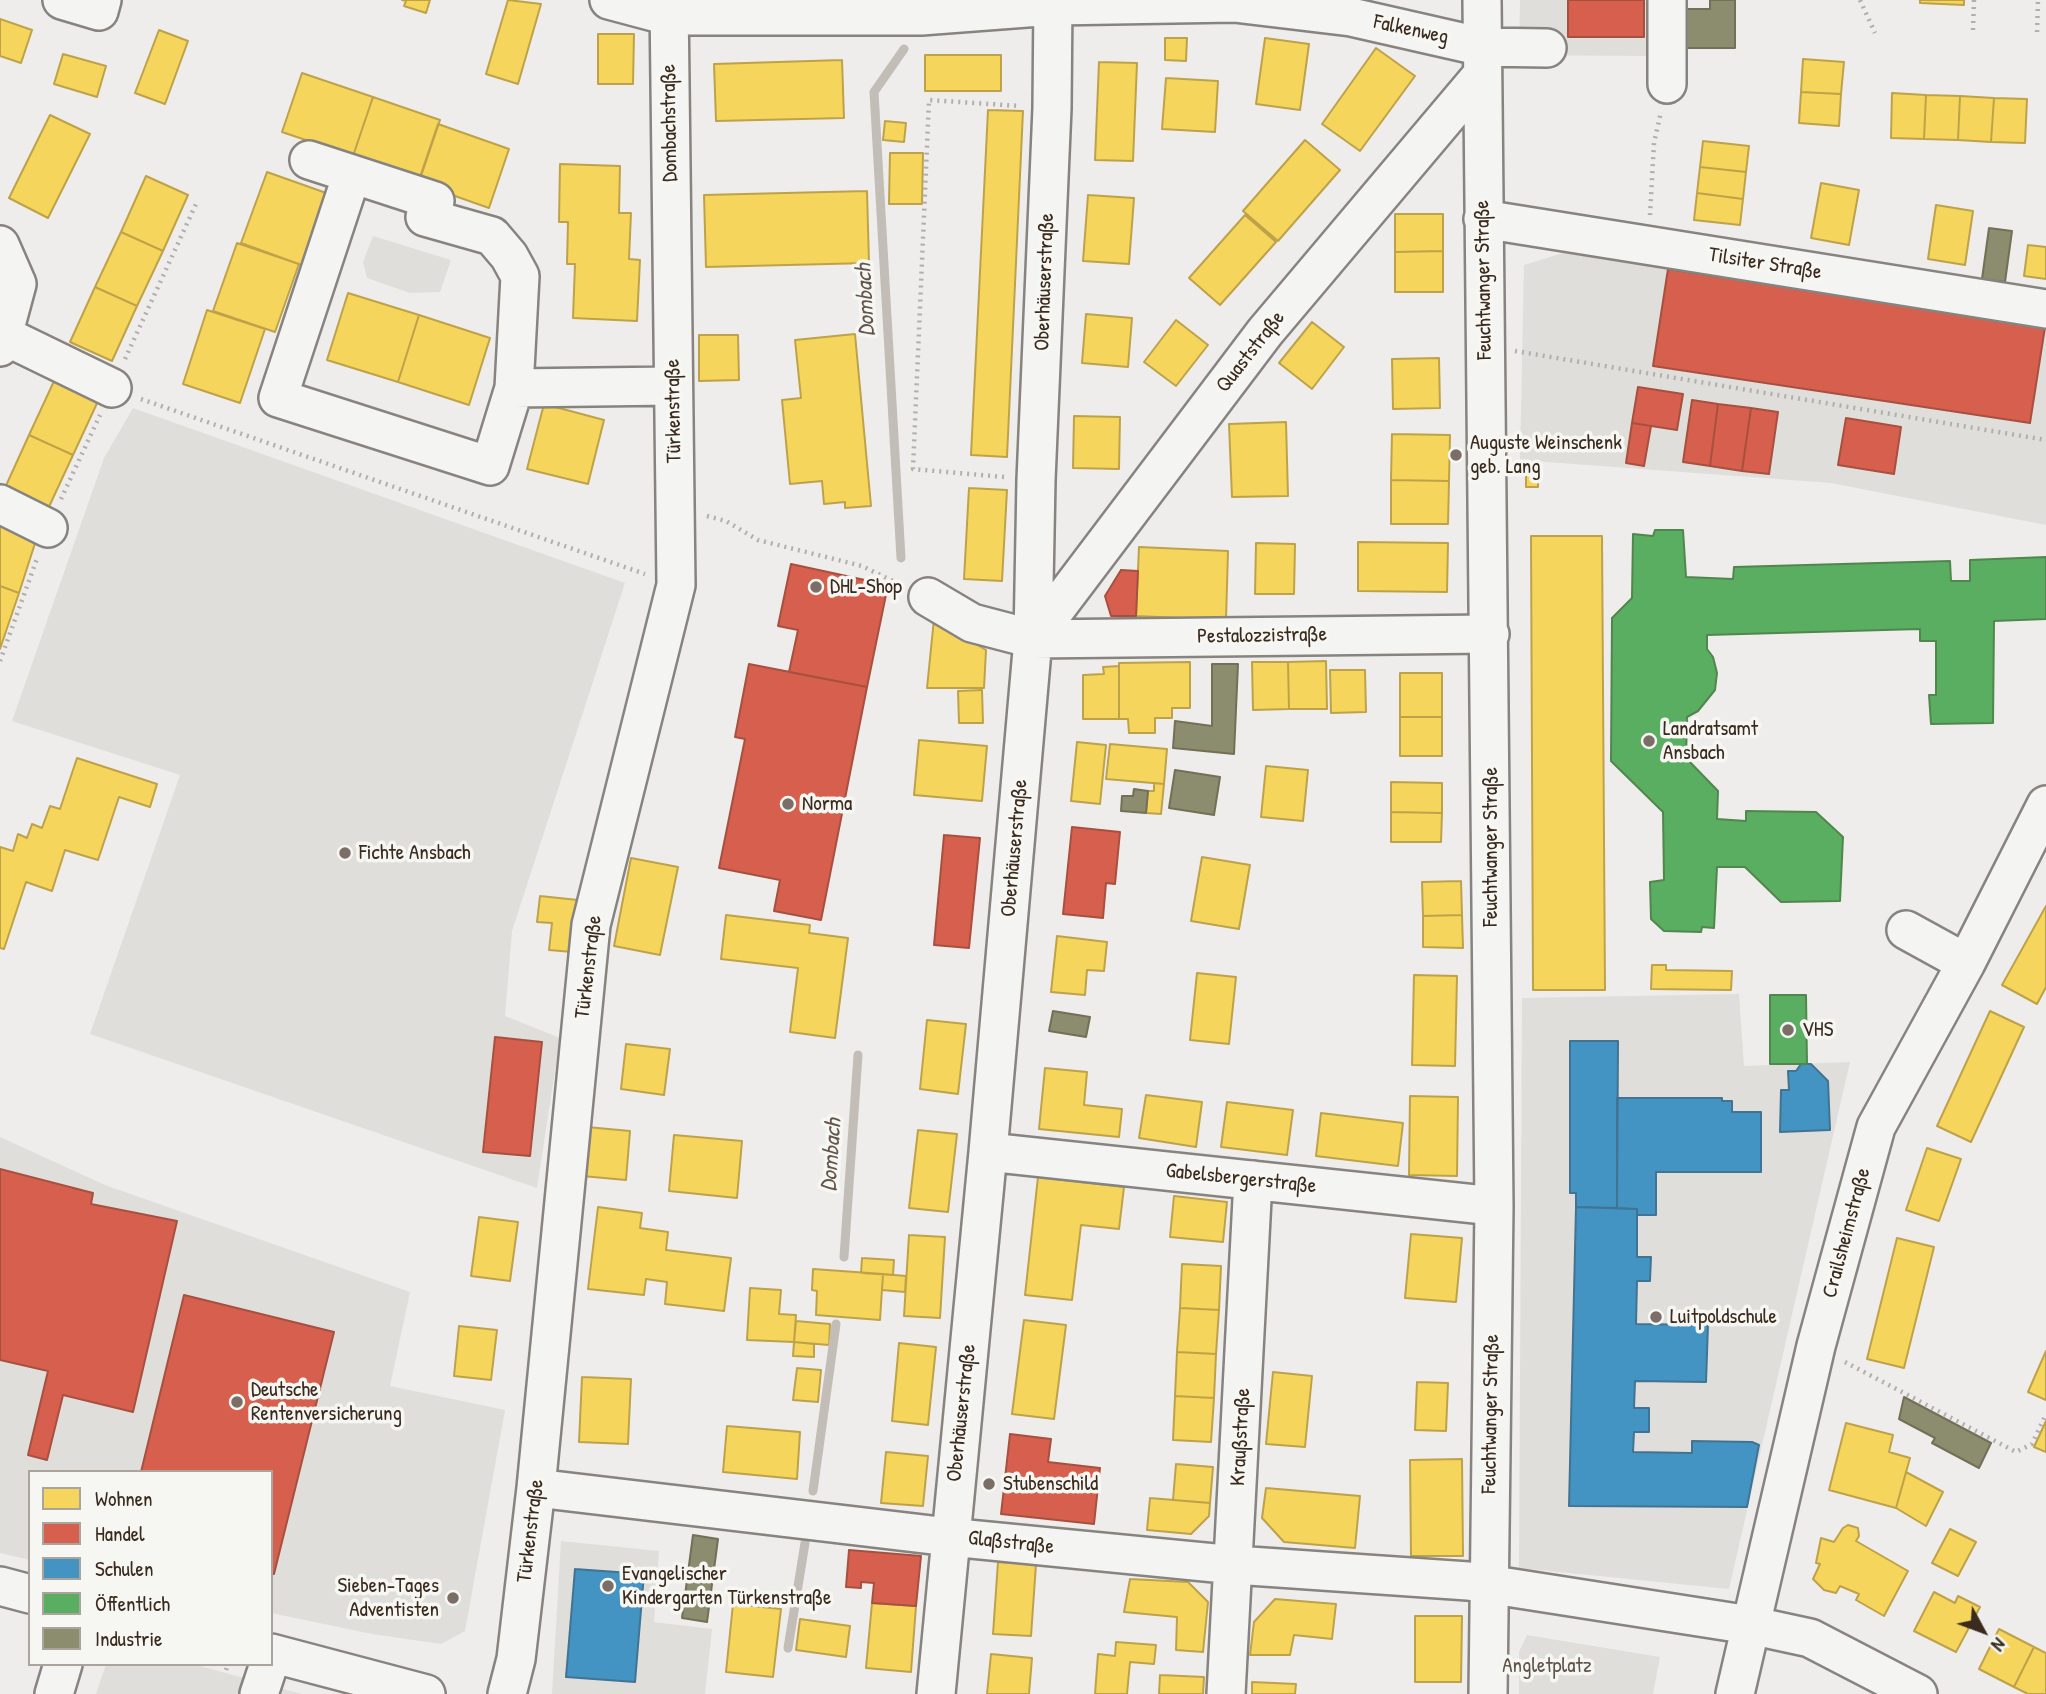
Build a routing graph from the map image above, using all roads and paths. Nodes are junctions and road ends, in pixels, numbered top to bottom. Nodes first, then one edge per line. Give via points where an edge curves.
1 (62, 0) edge
2 (102, 0) edge
3 (609, 0) edge
4 (1482, 0) edge
5 (1667, 0) edge
6 (1860, 0) edge
7 (1974, 0) edge
8 (2038, 0) edge
9 (1053, 3) edge
10 (669, 8) edge
11 (1973, 30) dead end
12 (2037, 32) dead end
13 (1875, 33) dead end
14 (1547, 48) dead end
15 (1482, 61) junction
16 (1667, 84) joint
17 (1052, 108) junction
18 (309, 160) dead end
19 (352, 174) junction
20 (196, 204) dead end
21 (1483, 219) junction
22 (0, 245) edge
23 (671, 246) joint
24 (1647, 246) junction
25 (2046, 309) edge
26 (2, 342) edge
27 (1485, 345) junction
28 (673, 386) junction
29 (112, 388) junction
30 (514, 388) junction
31 (2046, 439) edge
32 (1036, 480) junction
33 (0, 504) edge
34 (712, 517) dead end
35 (48, 528) junction
36 (676, 585) junction
37 (928, 597) joint
38 (1490, 634) junction
39 (1034, 639) junction
40 (0, 661) edge
41 (2046, 805) edge
42 (1906, 930) dead end
43 (1966, 963) junction
44 (988, 1152) junction
45 (1253, 1180) junction
46 (1494, 1206) junction
47 (1816, 1346) junction
48 (2046, 1414) edge
49 (536, 1488) junction
50 (949, 1537) junction
51 (1236, 1565) junction
52 (1488, 1585) junction
53 (0, 1586) edge
54 (28, 1593) edge
55 (1750, 1625) junction
56 (273, 1657) edge
57 (62, 1666) edge
58 (268, 1666) edge
59 (54, 1694) edge
60 (259, 1694) edge
61 (426, 1694) edge
62 (508, 1694) edge
63 (936, 1694) edge
64 (1226, 1694) edge
65 (1488, 1694) edge
66 (1735, 1694) edge
67 (1919, 1694) edge

1 - 2 street via 99,11
3 - 10 street, Falkenweg
4 - 15 street, Feuchtwanger Straße
5 - 16 street
6 - 13 path
7 - 11 path
8 - 12 path
9 - 10 street, Falkenweg via 899,16
9 - 15 street, Falkenweg via 1234,3 1351,17 1440,35
9 - 17 street, Oberhäuserstraße
10 - 23 street, Dombachstraße
14 - 15 street, Falkenweg
15 - 21 street, Feuchtwanger Straße
15 - 39 street, Quaststraße via 1265,332
16 - 24 path via 1654,144
17 - 32 street, Oberhäuserstraße
17 - 32 path via 929,100 914,469
18 - 19 street
19 - 30 street via 492,236 509,256 520,276
19 - 30 street via 278,398 490,466
20 - 29 path
21 - 24 street, Tilsiter Straße
21 - 27 street, Feuchtwanger Straße
22 - 26 street via 17,284
23 - 28 street, Türkenstraße
24 - 25 street, Tilsiter Straße
26 - 29 street
27 - 31 path
27 - 38 street, Feuchtwanger Straße
28 - 30 street
28 - 36 street, Türkenstraße
29 - 35 path
29 - 36 path
32 - 39 street, Oberhäuserstraße
33 - 35 street
34 - 37 path via 758,540 862,566
35 - 40 path
36 - 49 street, Türkenstraße via 591,925
37 - 39 street, Pestalozzistraße via 972,623
38 - 39 street, Pestalozzistraße
38 - 46 street, Feuchtwanger Straße
39 - 44 street, Oberhäuserstraße
41 - 43 street, Crailsheimstraße
42 - 43 street
43 - 47 street, Crailsheimstraße via 1876,1127
44 - 45 street, Gabelsbergerstraße
44 - 50 street, Oberhäuserstraße
45 - 46 street, Gabelsbergerstraße
45 - 51 street, Kraußstraße
46 - 52 street, Feuchtwanger Straße
47 - 48 path via 2017,1452 2032,1444
47 - 55 street, Crailsheimstraße
49 - 50 street, Glaßstraße
49 - 62 street, Türkenstraße
50 - 51 street, Glaßstraße
50 - 63 street, Oberhäuserstraße
51 - 52 street, Glaßstraße
51 - 64 street, Kraußstraße
52 - 55 street
52 - 65 street, Feuchtwanger Straße
53 - 54 street
55 - 66 street, Crailsheimstraße
55 - 67 street via 1810,1638
56 - 61 street
57 - 59 street
58 - 60 street

